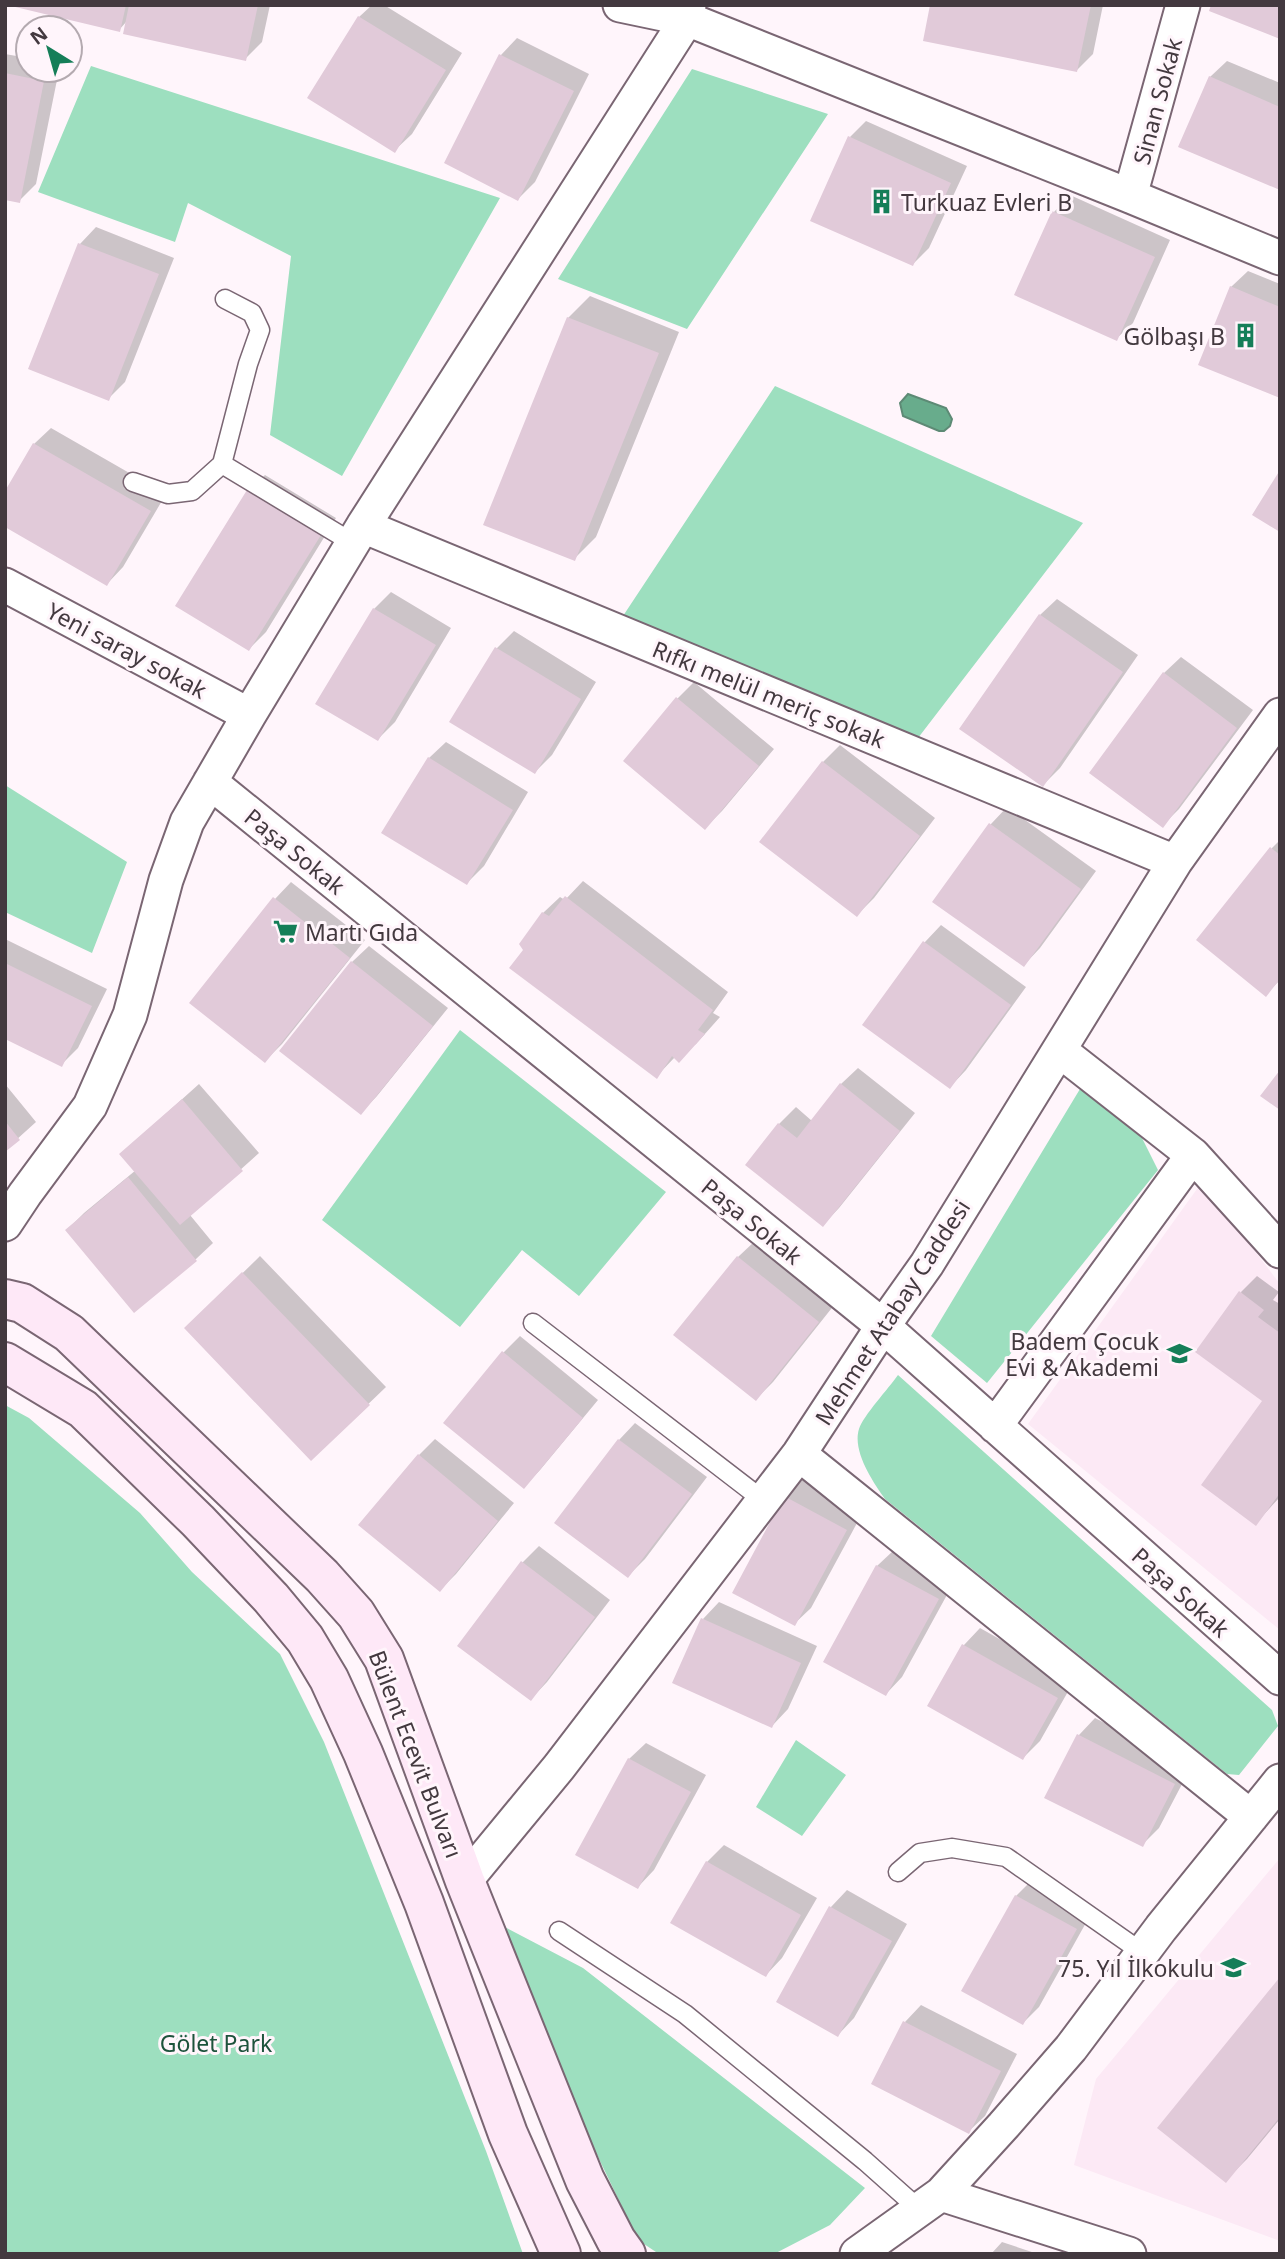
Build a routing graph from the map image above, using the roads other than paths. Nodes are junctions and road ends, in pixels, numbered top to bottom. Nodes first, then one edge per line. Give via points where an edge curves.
1 (620, 5) edge
2 (1183, 5) edge
3 (688, 12) edge
4 (1130, 196) junction
5 (1280, 258) edge
6 (225, 299) dead end
7 (222, 464) junction
8 (133, 482) dead end
9 (358, 535) junction
10 (5, 585) edge
11 (249, 715) junction
12 (1280, 715) edge
13 (210, 782) junction
14 (1175, 862) junction
15 (1059, 1050) junction
16 (1194, 1154) junction
17 (5, 1224) edge
18 (1280, 1251) edge
19 (5, 1299) edge
20 (533, 1324) dead end
21 (883, 1326) junction
22 (5, 1362) edge
23 (995, 1426) junction
24 (799, 1454) junction
25 (763, 1500) junction
26 (1280, 1678) edge
27 (1280, 1781) edge
28 (1251, 1817) junction
29 (898, 1872) dead end
30 (465, 1881) junction
31 (427, 1911) junction
32 (559, 1931) dead end
33 (1143, 1953) junction
34 (930, 2202) junction
35 (561, 2254) edge
36 (626, 2254) edge
37 (857, 2254) edge
38 (1129, 2254) edge

1 - 3 street
2 - 4 street, Sinan Sokak
3 - 4 street
3 - 9 street
4 - 5 street
6 - 7 lane via 252,313 260,330
7 - 8 lane via 192,491 168,494
7 - 9 lane
9 - 11 street
9 - 14 street, Rıfkı melül meriç sokak
10 - 11 street, Yeni saray sokak
11 - 13 street
12 - 14 street, Mehmet Atabay Caddesi
13 - 17 street via 183,834 130,1015 90,1106
13 - 21 street, Paşa Sokak
14 - 15 street, Mehmet Atabay Caddesi
15 - 16 street
15 - 21 street, Mehmet Atabay Caddesi via 927,1264
16 - 18 street
16 - 23 street
19 - 30 main road, Bülent Ecevit Bulvarı via 22,1303 69,1333 356,1614 384,1659
20 - 25 lane
21 - 23 street, Paşa Sokak
21 - 24 street, Mehmet Atabay Caddesi
22 - 31 main road, Bülent Ecevit Bulvarı via 83,1409 198,1521 305,1639 363,1753
23 - 26 street, Paşa Sokak
24 - 25 street, Mehmet Atabay Caddesi
24 - 28 street
25 - 30 street, Mehmet Atabay Caddesi via 559,1767
27 - 28 street
28 - 33 street
29 - 33 lane via 920,1853 951,1848 1006,1857
30 - 31 main road
30 - 36 main road, Bülent Ecevit Bulvarı via 585,2180
31 - 35 main road, Bülent Ecevit Bulvarı via 508,2134
32 - 34 lane via 685,2014 865,2161
33 - 34 street via 1071,2048
34 - 37 street
34 - 38 street

